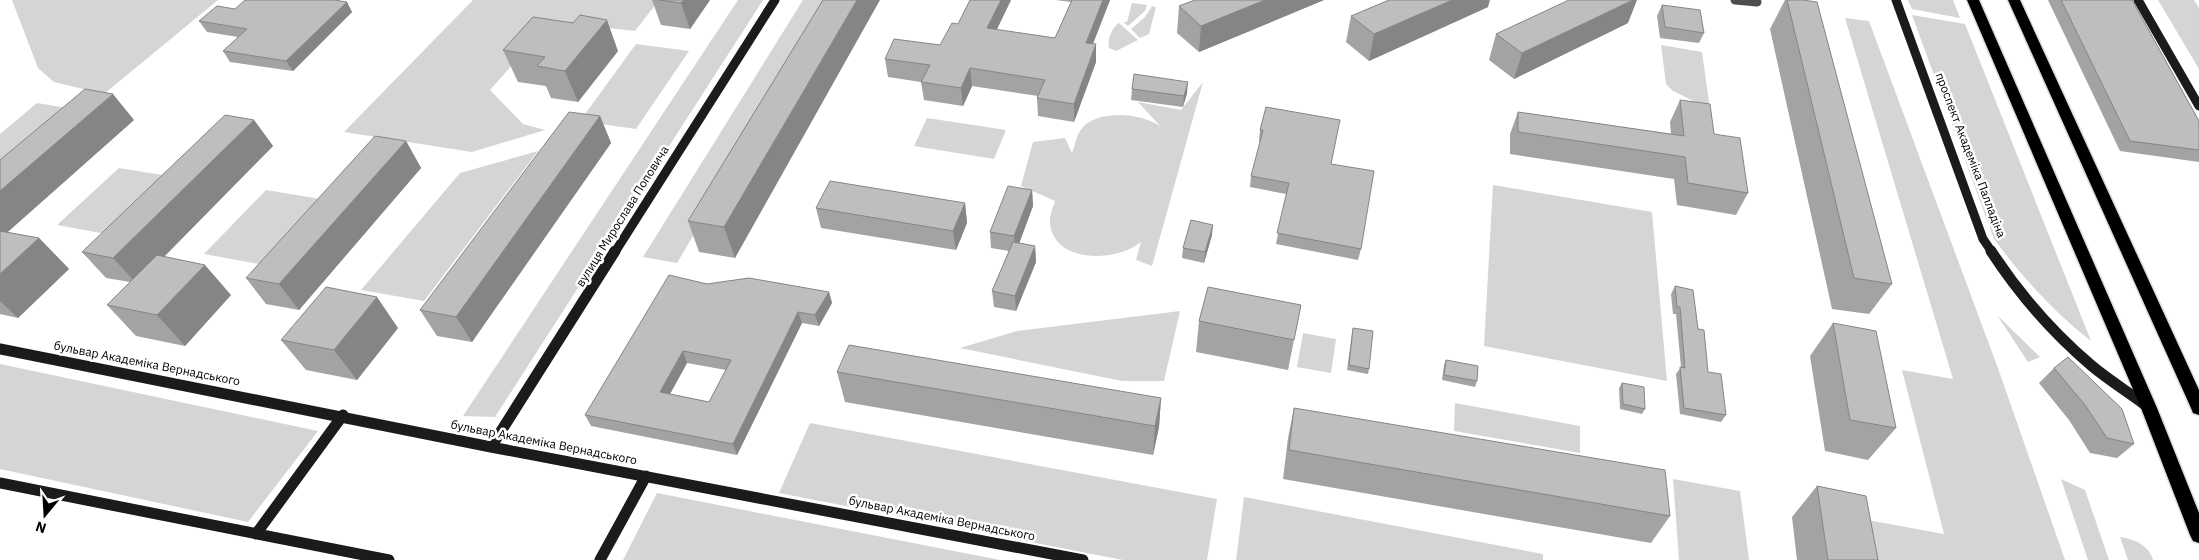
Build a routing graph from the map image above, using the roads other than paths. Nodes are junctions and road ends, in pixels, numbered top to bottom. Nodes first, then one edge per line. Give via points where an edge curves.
1 (775, 0) edge
2 (1735, 0) edge
3 (1896, 0) edge
4 (1973, 0) edge
5 (2014, 0) edge
6 (2138, 0) edge
7 (1757, 2) dead end
8 (2199, 106) edge
9 (0, 349) edge
10 (2149, 408) junction
11 (2199, 408) edge
12 (343, 416) junction
13 (491, 446) junction
14 (646, 476) junction
15 (0, 483) edge
16 (256, 534) junction
17 (2199, 535) edge
18 (388, 560) edge
19 (600, 560) edge
20 (1083, 560) edge

1 - 13 main road, вулиця Мирослава Поповича
2 - 7 street
3 - 10 main road, проспект Академіка Палладіна via 1983,239 2011,282 2042,318 2092,366
4 - 10 highway
5 - 11 highway
6 - 8 main road
9 - 12 main road, бульвар Академіка Вернадського
10 - 17 highway
12 - 13 main road, бульвар Академіка Вернадського
12 - 16 main road
13 - 14 main road, бульвар Академіка Вернадського
14 - 19 main road
14 - 20 main road, бульвар Академіка Вернадського
15 - 16 main road
16 - 18 main road

